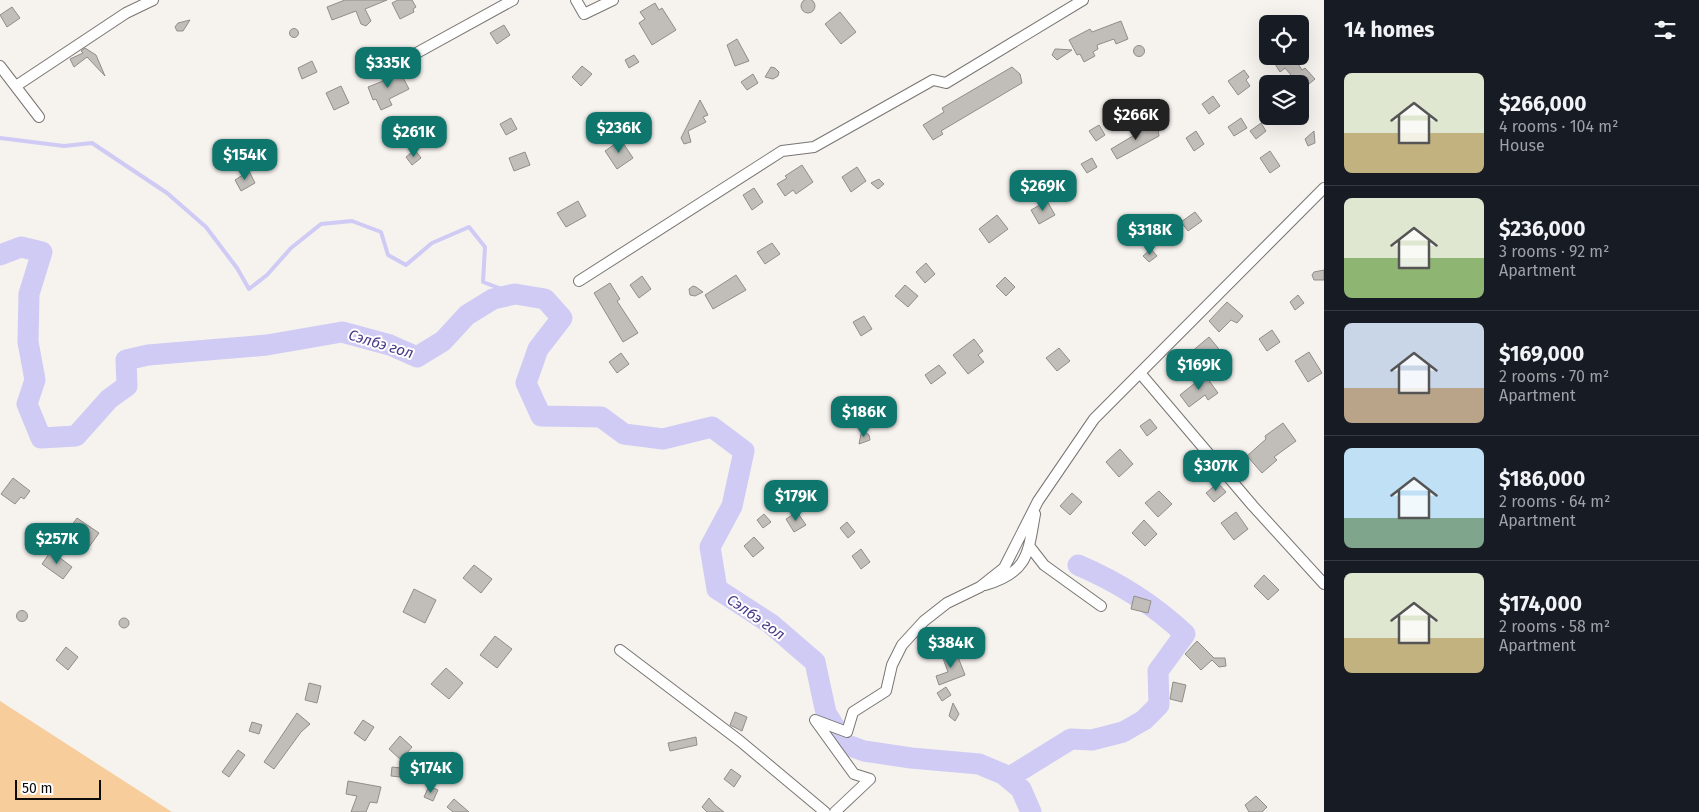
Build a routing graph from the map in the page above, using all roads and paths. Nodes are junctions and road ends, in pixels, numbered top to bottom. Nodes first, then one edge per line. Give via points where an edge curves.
1 (153, 0) edge
2 (513, 0) edge
3 (576, 0) edge
4 (613, 0) edge
5 (1083, 0) edge
6 (0, 66) edge
7 (393, 66) dead end
8 (16, 86) junction
9 (40, 117) dead end
10 (1324, 188) edge
11 (579, 281) dead end
12 (1140, 373) junction
13 (1038, 501) junction
14 (1030, 547) junction
15 (1324, 584) edge
16 (980, 587) junction
17 (1101, 606) dead end
18 (620, 650) dead end
19 (825, 812) edge
20 (835, 812) edge

1 - 8 street via 126,13
2 - 7 street
3 - 4 street via 584,14
5 - 11 street via 946,83 934,80 814,147 782,151
6 - 8 street
8 - 9 street
10 - 12 street
12 - 13 street via 1094,419
12 - 15 street
13 - 14 street
13 - 16 street via 1004,568
14 - 16 street via 1014,571 1001,581
14 - 17 street via 1044,565
16 - 20 street via 947,603 918,627 902,645 892,665 886,691 852,712 847,732 814,720 854,774 870,779
18 - 19 street via 740,741

